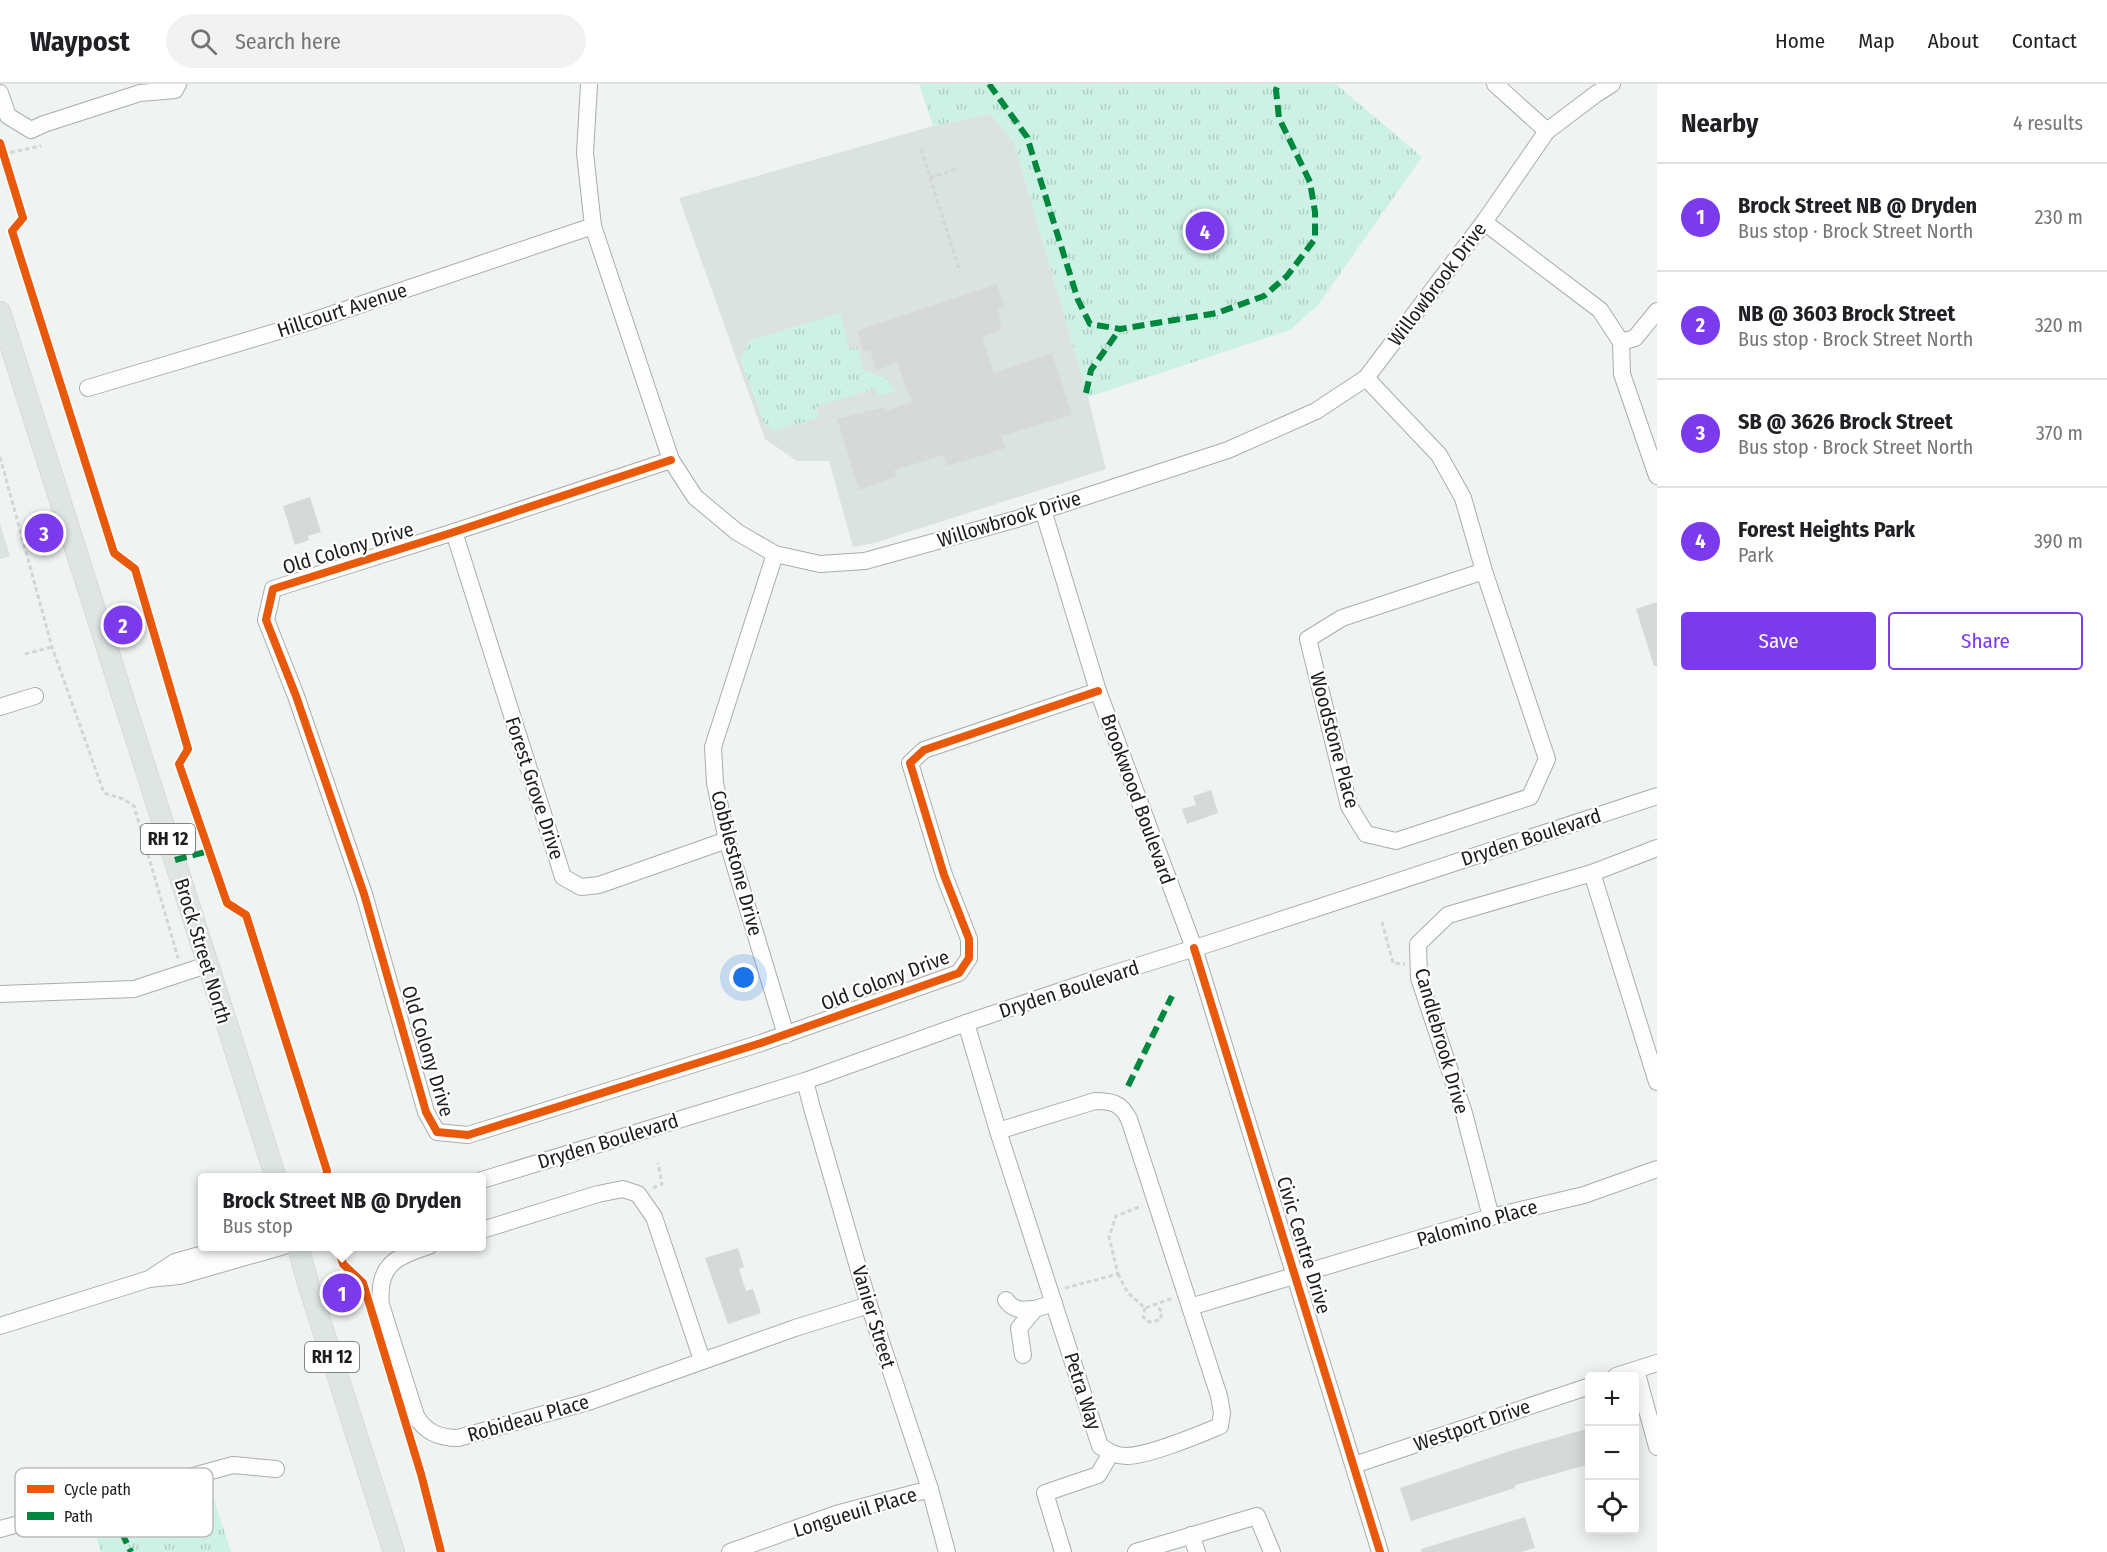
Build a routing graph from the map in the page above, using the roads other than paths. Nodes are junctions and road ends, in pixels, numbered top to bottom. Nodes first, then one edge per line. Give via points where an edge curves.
1 (178, 84) edge
2 (589, 84) edge
3 (1495, 84) edge
4 (1612, 84) edge
5 (0, 93) edge
6 (1547, 131) junction
7 (1484, 222) junction
8 (593, 226) junction
9 (1657, 311) edge
10 (0, 312) edge
11 (1621, 342) junction
12 (1366, 378) junction
13 (88, 388) dead end
14 (671, 460) junction
15 (1657, 476) edge
16 (1043, 510) junction
17 (454, 532) junction
18 (775, 554) junction
19 (1484, 571) junction
20 (1098, 691) junction
21 (35, 696) dead end
22 (0, 706) edge
23 (1657, 796) edge
24 (727, 840) junction
25 (1657, 848) edge
26 (1592, 873) junction
27 (1194, 948) junction
28 (207, 965) junction
29 (0, 994) edge
30 (966, 1023) junction
31 (786, 1035) junction
32 (806, 1081) junction
33 (1657, 1082) edge
34 (998, 1131) junction
35 (1657, 1169) edge
36 (274, 1173) edge
37 (486, 1179) edge
38 (1491, 1217) junction
39 (486, 1229) edge
40 (214, 1251) edge
41 (266, 1251) edge
42 (299, 1251) edge
43 (415, 1251) edge
44 (1297, 1276) junction
45 (149, 1279) junction
46 (1053, 1298) junction
47 (1006, 1300) dead end
48 (1187, 1301) junction
49 (869, 1305) junction
50 (1035, 1309) junction
51 (0, 1326) edge
52 (1023, 1355) dead end
53 (702, 1360) junction
54 (1657, 1363) edge
55 (1636, 1370) junction
56 (1630, 1372) edge
57 (1585, 1388) edge
58 (1657, 1447) edge
59 (1111, 1454) junction
60 (1354, 1465) junction
61 (276, 1469) dead end
62 (213, 1470) edge
63 (930, 1490) junction
64 (15, 1525) edge
65 (0, 1529) edge
66 (1191, 1535) junction
67 (748, 1549) edge
68 (394, 1552) edge
69 (730, 1552) edge
70 (947, 1552) edge
71 (1063, 1552) edge
72 (1136, 1552) edge
73 (1197, 1552) edge
74 (1272, 1552) edge
75 (1380, 1552) edge

1 - 5 street via 175,90 140,93 31,130 8,116
2 - 8 street, Willowbrook Drive via 585,153
3 - 6 street
4 - 6 street, Willowbrook Drive
6 - 7 street, Willowbrook Drive
7 - 11 street via 1600,310
7 - 12 street, Willowbrook Drive
8 - 13 street, Hillcourt Avenue via 309,322
8 - 14 street, Willowbrook Drive
9 - 11 street via 1635,338
10 - 28 main road, Brock Street North / RH 12
11 - 15 street via 1622,374
12 - 16 street, Willowbrook Drive via 1316,411 1228,450
12 - 19 street, Woodstone Place via 1439,455 1463,498
14 - 17 street, Old Colony Drive
14 - 18 street, Willowbrook Drive via 695,497 737,532
16 - 18 street, Willowbrook Drive via 865,561 820,564
16 - 20 street, Brookwood Boulevard
17 - 24 street, Forest Grove Drive via 563,877 581,886 599,885
17 - 31 street, Old Colony Drive via 273,589 266,621 364,894 426,1112 437,1132 468,1135
18 - 24 street, Cobblestone Drive via 713,747 715,783
19 - 19 street, Woodstone Place via 1342,618 1308,639 1349,806 1366,834 1396,841 1530,797 1547,759
20 - 27 street, Brookwood Boulevard
20 - 31 street, Old Colony Drive via 924,750 910,763 944,875 969,939 969,958 959,973
21 - 22 street
23 - 27 street, Dryden Boulevard
24 - 31 street, Cobblestone Drive
25 - 26 street, Candlebrook Drive
26 - 33 street
26 - 38 street, Candlebrook Drive via 1448,915 1418,944 1419,978 1464,1113
27 - 30 street, Dryden Boulevard
27 - 44 street, Civic Centre Drive
28 - 29 street via 134,989
28 - 36 main road, Brock Street North / RH 12
30 - 32 street, Dryden Boulevard
30 - 34 street, Petra Way
32 - 37 street, Dryden Boulevard
32 - 49 street, Vanier Street
34 - 46 street, Petra Way
34 - 48 street, Petra Way via 1095,1101 1109,1101 1124,1109
35 - 38 street, Palomino Place via 1584,1195
38 - 44 street, Palomino Place
39 - 53 street via 598,1194 624,1189 638,1194 654,1217
40 - 45 street via 175,1262
41 - 45 street via 179,1276
42 - 68 main road, RH 12
43 - 53 street, Robideau Place via 403,1255 381,1277 381,1305 416,1416 422,1426 445,1438 458,1438 591,1401
44 - 48 street
44 - 60 street, Civic Centre Drive
45 - 51 street
46 - 50 street
46 - 59 street, Petra Way via 1100,1446
47 - 50 street via 1021,1311
48 - 59 street, Petra Way via 1219,1396 1220,1426 1144,1454
49 - 53 street, Robideau Place
49 - 63 street, Vanier Street
50 - 52 street via 1019,1328
54 - 55 street
55 - 56 street
55 - 58 street
57 - 60 street, Westport Drive
59 - 71 street via 1098,1475 1045,1493
60 - 75 street, Civic Centre Drive
61 - 62 street via 233,1465
63 - 67 street, Longueuil Place via 836,1514
63 - 70 street, Vanier Street
64 - 65 street
66 - 72 street
66 - 73 street
66 - 74 street via 1257,1516
67 - 69 street, Longueuil Place

